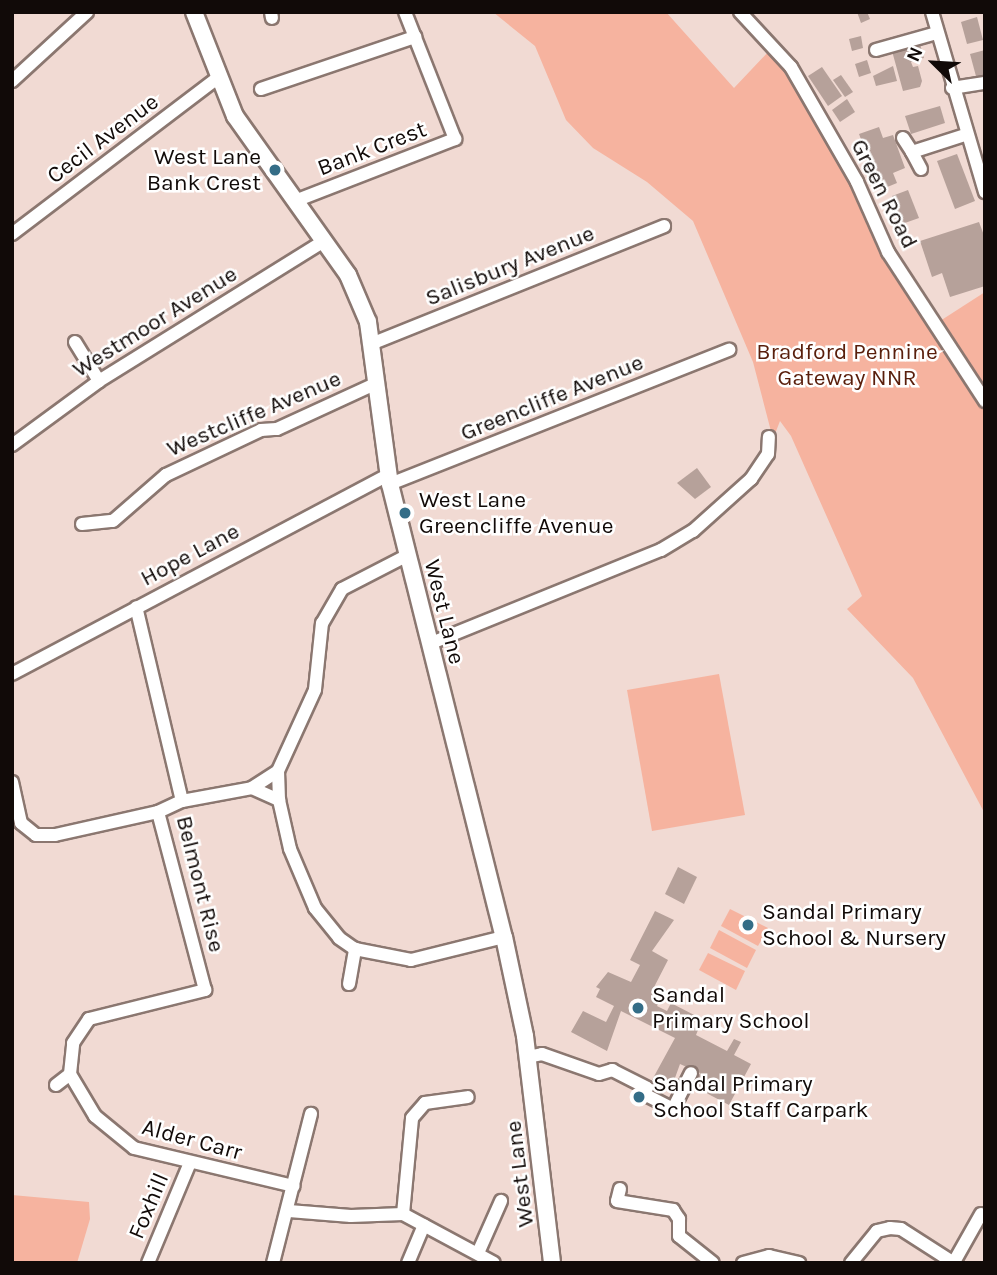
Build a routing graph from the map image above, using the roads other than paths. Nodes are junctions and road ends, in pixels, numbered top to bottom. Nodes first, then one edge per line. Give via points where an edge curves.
1 (88, 12) edge
2 (194, 12) edge
3 (405, 12) edge
4 (740, 12) edge
5 (932, 12) edge
6 (937, 33) junction
7 (415, 37) junction
8 (876, 50) dead end
9 (219, 77) junction
10 (12, 81) edge
11 (985, 82) edge
12 (952, 88) junction
13 (261, 89) dead end
14 (965, 135) junction
15 (903, 138) dead end
16 (912, 152) junction
17 (921, 169) dead end
18 (985, 192) edge
19 (295, 201) junction
20 (664, 226) dead end
21 (12, 234) edge
22 (324, 241) junction
23 (75, 342) dead end
24 (371, 344) junction
25 (729, 350) dead end
26 (99, 381) junction
27 (375, 384) junction
28 (985, 401) edge
29 (769, 437) dead end
30 (12, 444) edge
31 (390, 479) junction
32 (82, 524) dead end
33 (406, 556) junction
34 (136, 607) junction
35 (429, 644) junction
36 (12, 674) edge
37 (278, 771) junction
38 (12, 782) edge
39 (252, 788) junction
40 (279, 800) junction
41 (182, 801) junction
42 (158, 812) junction
43 (504, 937) junction
44 (355, 949) junction
45 (349, 984) dead end
46 (528, 1057) junction
47 (691, 1073) dead end
48 (71, 1074) junction
49 (56, 1085) dead end
50 (468, 1097) dead end
51 (311, 1114) dead end
52 (189, 1165) junction
53 (294, 1186) junction
54 (620, 1189) dead end
55 (500, 1201) dead end
56 (289, 1211) junction
57 (403, 1214) junction
58 (981, 1214) dead end
59 (424, 1225) junction
60 (478, 1253) junction
61 (954, 1262) edge
62 (148, 1263) edge
63 (274, 1263) edge
64 (408, 1263) edge
65 (494, 1263) edge
66 (552, 1263) edge
67 (713, 1263) edge
68 (743, 1263) edge
69 (799, 1263) edge
70 (851, 1263) edge

1 - 10 street
2 - 9 street, West Lane
3 - 7 street, Bank Crest
4 - 28 street, Green Road via 791,67 857,182 888,252
5 - 6 street
6 - 8 street
6 - 12 street
7 - 13 street
7 - 19 street, Bank Crest via 455,139
9 - 19 street, West Lane via 254,149
9 - 21 street, Cecil Avenue
11 - 12 street
12 - 14 street
14 - 16 street
14 - 18 street
15 - 16 street
16 - 17 street
19 - 22 street, West Lane
20 - 24 street, Salisbury Avenue
22 - 24 street, West Lane via 348,275 368,322
22 - 26 street, Westmoor Avenue
23 - 26 street
24 - 27 street, West Lane
25 - 31 street, Greencliffe Avenue
26 - 30 street, Westmoor Avenue
27 - 31 street, West Lane
27 - 32 street, Westcliffe Avenue via 166,475 113,521
29 - 35 street via 768,454 751,479 693,531 660,550
31 - 33 street, West Lane
31 - 34 street, Hope Lane
33 - 35 street, West Lane
33 - 37 street via 351,582 331,603 322,623 319,672 311,703
34 - 36 street, Hope Lane
34 - 41 street, Belmont Rise
35 - 43 street, West Lane
37 - 39 street
37 - 40 street
38 - 42 street via 20,823 36,835 55,835
39 - 40 street
39 - 41 street
40 - 44 street via 306,893 327,926
41 - 42 street, Belmont Rise
42 - 48 street, Belmont Rise via 205,990 89,1019 73,1043
43 - 44 street via 411,960
43 - 46 street, West Lane
44 - 45 street
46 - 47 street via 542,1054 599,1073 612,1070 647,1088 645,1094 673,1109
46 - 66 street, West Lane
48 - 49 street
48 - 52 street, Alder Carr via 94,1116 124,1143
50 - 57 street via 425,1103 412,1118
51 - 53 street
52 - 53 street, Alder Carr
52 - 62 street, Foxhill
53 - 56 street
54 - 67 street via 617,1201 673,1210 679,1219 678,1236
55 - 60 street
56 - 57 street
56 - 63 street
57 - 59 street
58 - 61 street
59 - 60 street
59 - 64 street
60 - 65 street
61 - 70 street via 901,1229 890,1228 877,1231
68 - 69 street via 769,1256

